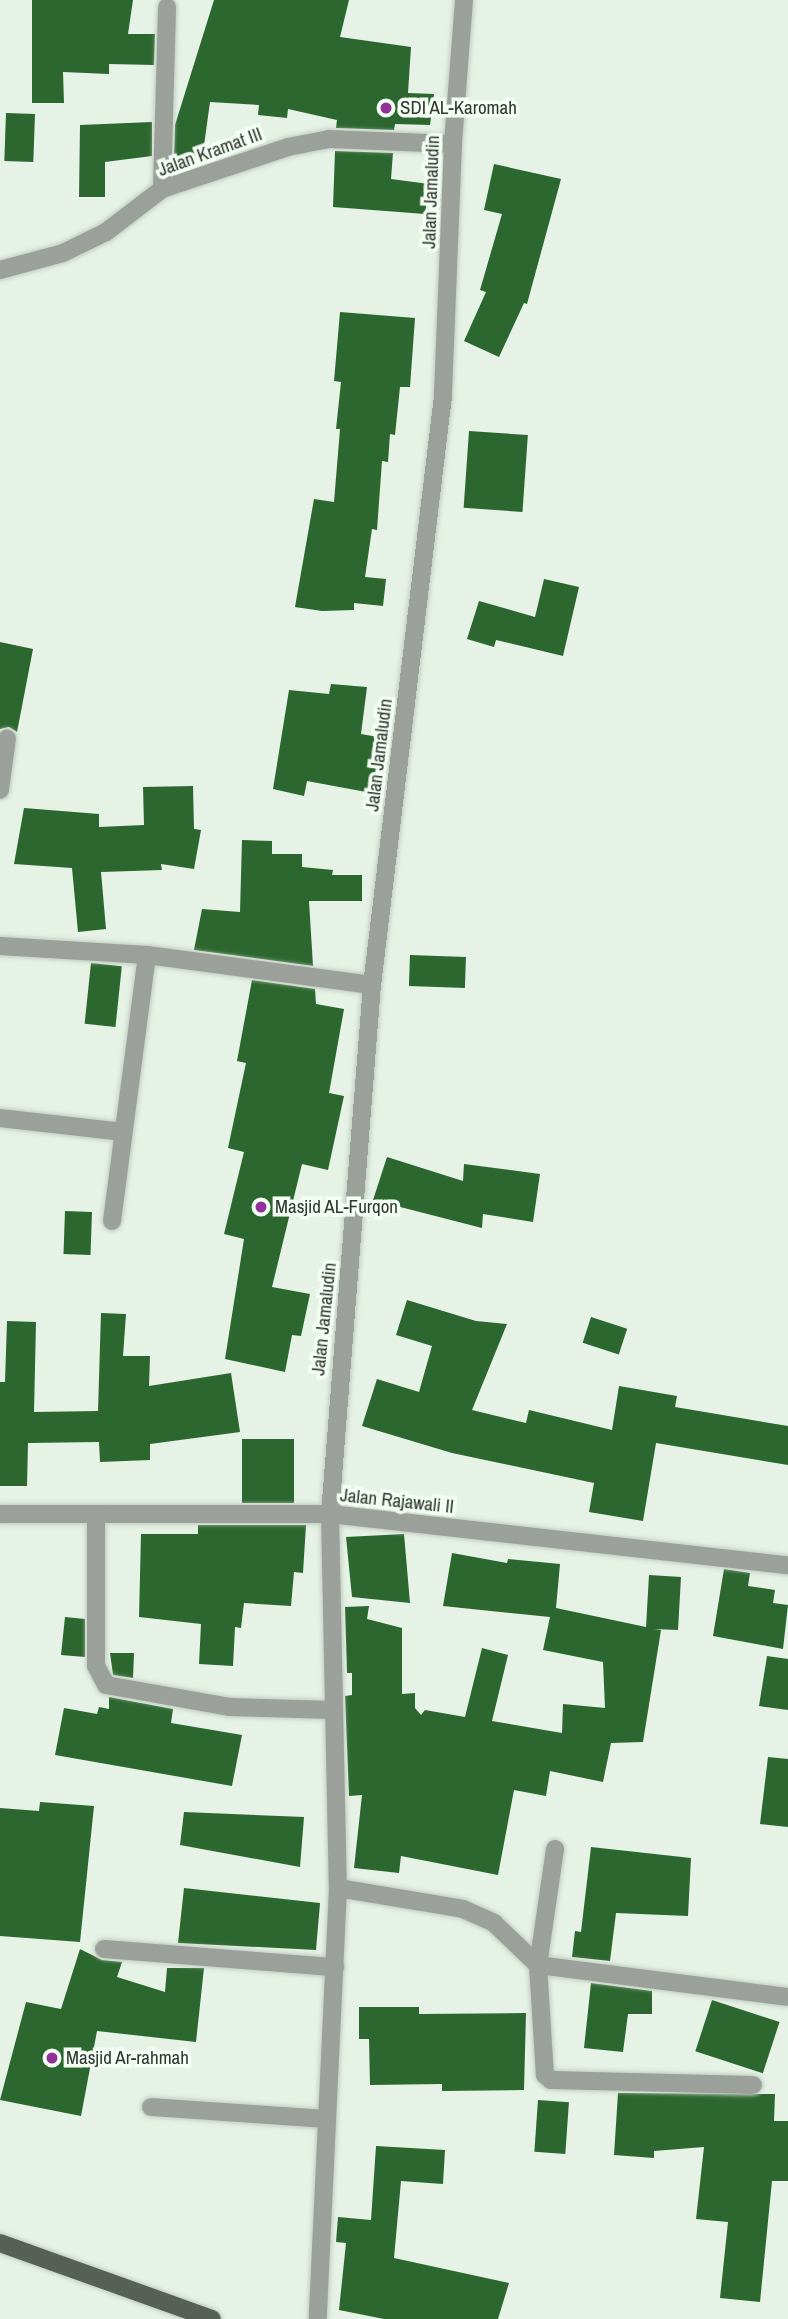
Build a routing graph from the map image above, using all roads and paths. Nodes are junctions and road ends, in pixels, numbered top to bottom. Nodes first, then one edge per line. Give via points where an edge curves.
1 (464, 0) edge
2 (167, 7) dead end
3 (453, 144) junction
4 (162, 189) junction
5 (0, 270) edge
6 (8, 738) dead end
7 (0, 790) edge
8 (0, 946) edge
9 (147, 955) junction
10 (372, 985) junction
11 (0, 1118) edge
12 (123, 1132) junction
13 (112, 1221) dead end
14 (0, 1514) edge
15 (330, 1514) junction
16 (96, 1515) junction
17 (788, 1565) edge
18 (332, 1710) junction
19 (555, 1849) dead end
20 (338, 1888) junction
21 (104, 1950) dead end
22 (538, 1965) junction
23 (335, 1967) junction
24 (788, 1997) edge
25 (753, 2085) dead end
26 (150, 2107) dead end
27 (325, 2119) junction
28 (0, 2243) edge
29 (212, 2319) edge
30 (318, 2319) edge

1 - 3 street, Jalan Jamaludin
2 - 4 street
3 - 4 street, Jalan Kramat III via 329,139 247,158
3 - 10 street, Jalan Jamaludin via 443,396
4 - 5 street, Jalan Kramat III via 106,232 63,253
6 - 7 street
8 - 9 street
9 - 10 street
9 - 12 street
10 - 15 street, Jalan Jamaludin
11 - 12 street
12 - 13 street
14 - 16 street, Jalan Rajawali II
15 - 16 street, Jalan Rajawali II
15 - 17 street, Jalan Rajawali II
15 - 18 street, Jalan Jamaludin
16 - 18 street via 96,1666 106,1685 229,1707
18 - 20 street, Jalan Jamaludin
19 - 22 street
20 - 22 street via 463,1909 494,1923
20 - 23 street, Jalan Jamaludin
21 - 23 street
22 - 24 street
22 - 25 street via 542,2069 551,2080
23 - 27 street, Jalan Jamaludin
26 - 27 street
27 - 30 street, Jalan Jamaludin
28 - 29 main road

